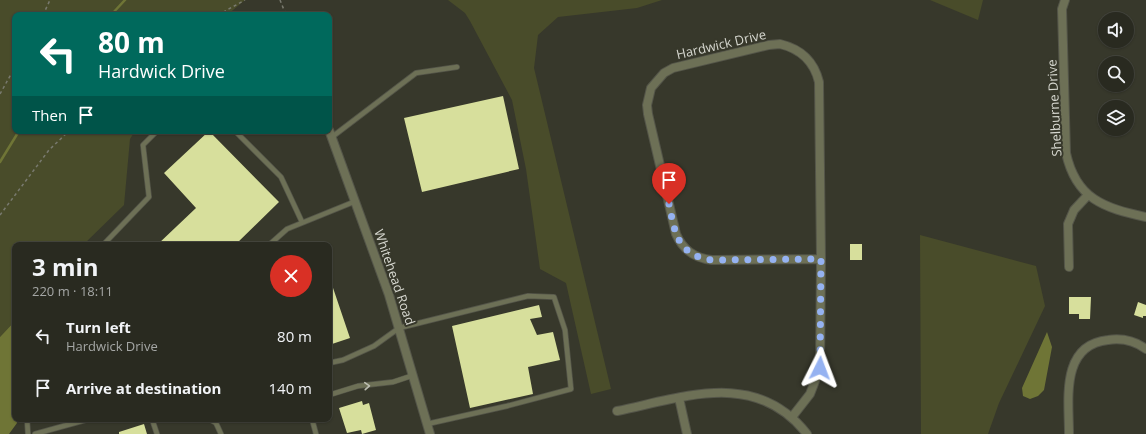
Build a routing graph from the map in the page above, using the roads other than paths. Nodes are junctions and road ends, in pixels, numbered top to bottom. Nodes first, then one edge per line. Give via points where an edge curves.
1 (1064, 0) edge
2 (457, 67) dead end
3 (332, 133) edge
4 (154, 134) edge
5 (238, 134) edge
6 (330, 134) edge
7 (1088, 194) junction
8 (356, 201) junction
9 (1146, 217) edge
10 (302, 222) junction
11 (106, 242) edge
12 (273, 242) edge
13 (821, 259) junction
14 (1069, 267) dead end
15 (400, 328) junction
16 (1146, 348) edge
17 (332, 363) edge
18 (414, 375) junction
19 (332, 393) edge
20 (679, 398) junction
21 (617, 411) dead end
22 (792, 417) junction
23 (27, 422) edge
24 (78, 422) edge
25 (153, 422) edge
26 (214, 422) edge
27 (313, 422) edge
28 (427, 424) junction
29 (28, 434) edge
30 (35, 434) edge
31 (157, 434) edge
32 (221, 434) edge
33 (316, 434) edge
34 (430, 434) edge
35 (687, 434) edge
36 (807, 434) edge
37 (1069, 434) edge

1 - 7 street, Shelburne Drive via 1062,9 1066,153 1073,174
2 - 3 lane via 416,73
4 - 11 lane via 143,146 149,197
5 - 10 lane via 281,177
6 - 8 street, Whitehead Road
7 - 9 street, Shelburne Drive via 1107,207
7 - 14 street via 1070,216
8 - 10 lane
8 - 15 street, Whitehead Road
10 - 12 lane via 287,229
13 - 13 street, Hardwick Drive via 819,82 813,64 790,46 769,45 673,68 664,73 652,88 647,104 648,114 676,234 685,249 702,259 712,260
13 - 22 street, Hardwick Drive via 820,368 810,394
15 - 17 lane via 374,346
15 - 18 street, Whitehead Road
15 - 28 lane via 534,296 554,297 565,330 571,389
16 - 37 street via 1127,341 1104,340 1094,343 1077,357 1068,383
19 -> 18 lane via 358,386 393,382
18 - 28 street, Whitehead Road
20 - 21 street
20 - 22 street via 733,392 765,400
20 - 35 street
22 - 36 street
23 - 29 lane
24 - 30 lane
25 - 31 lane
26 - 32 lane
27 - 33 lane
28 - 34 street, Whitehead Road

